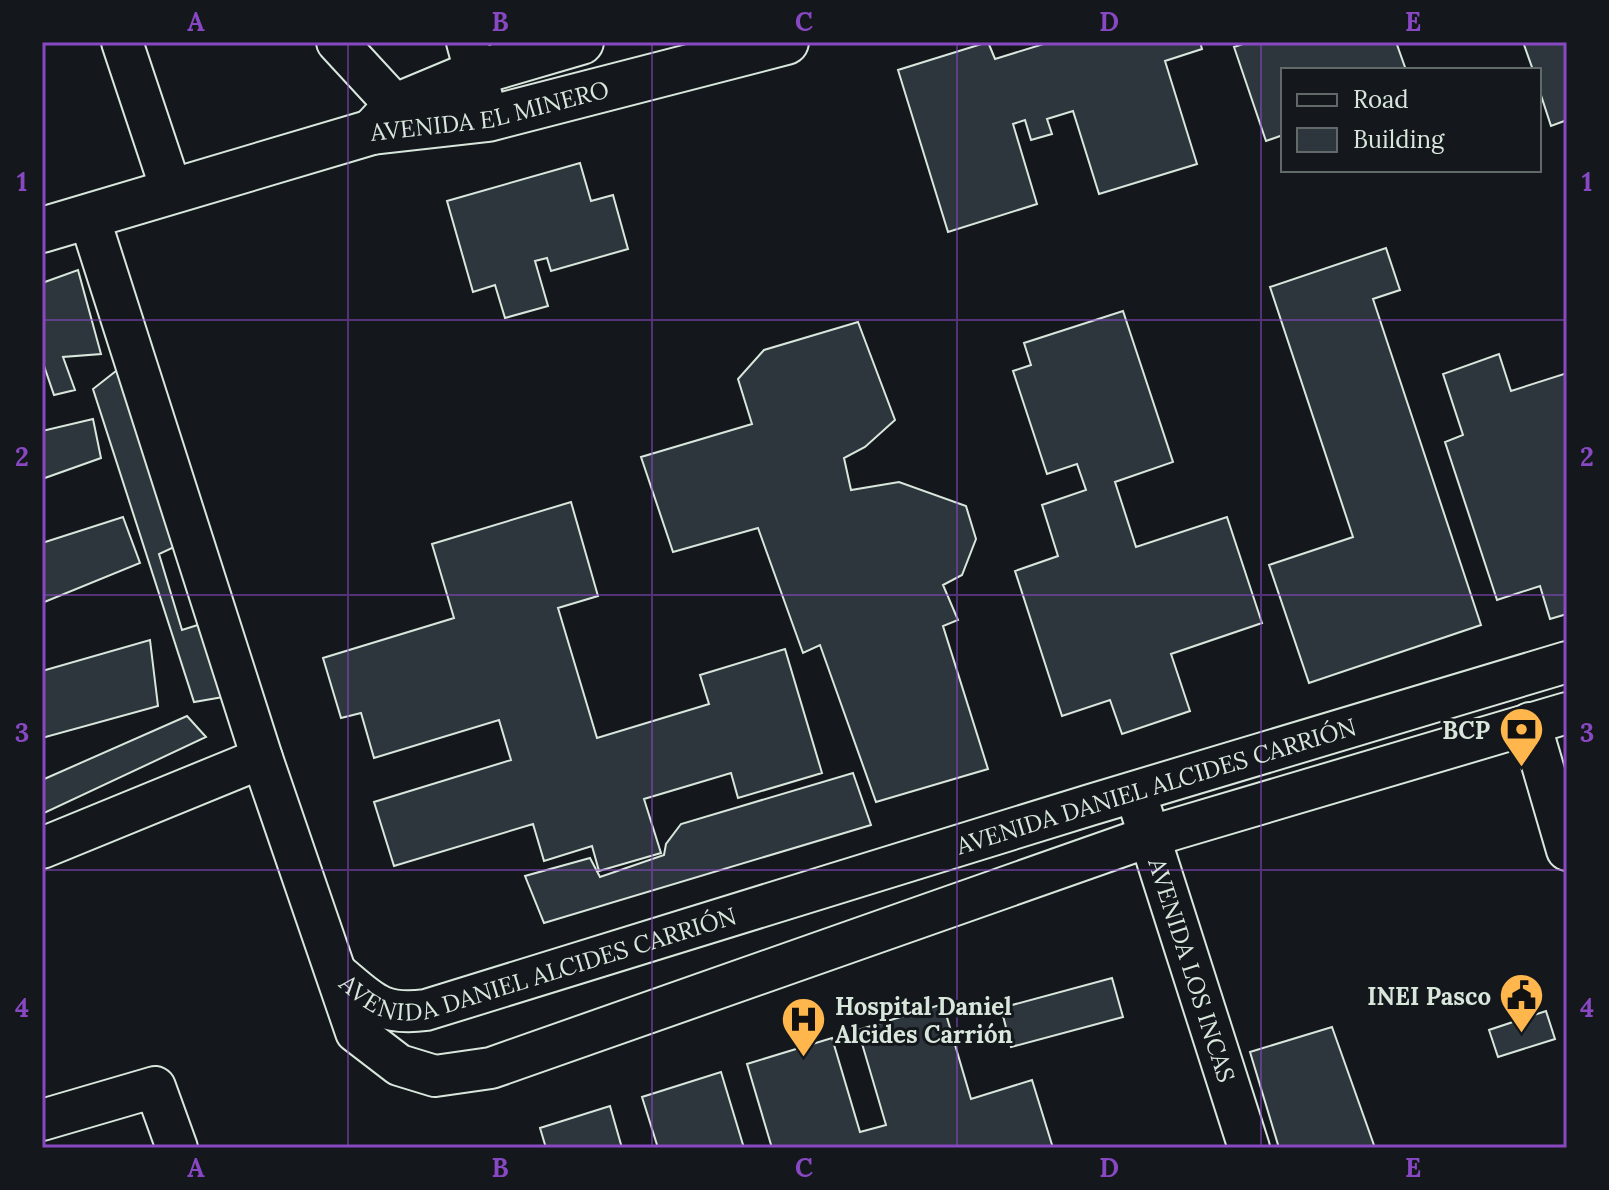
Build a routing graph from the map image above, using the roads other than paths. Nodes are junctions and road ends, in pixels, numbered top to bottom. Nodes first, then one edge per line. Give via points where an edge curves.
1 (122, 42) edge
2 (337, 42) edge
3 (581, 42) edge
4 (786, 42) edge
5 (471, 58) edge
6 (488, 119) junction
7 (393, 122) junction
8 (172, 192) junction
9 (89, 217) junction
10 (42, 230) edge
11 (1567, 662) edge
12 (1548, 718) edge
13 (1309, 739) junction
14 (262, 758) junction
15 (1321, 785) junction
16 (1135, 791) junction
17 (1148, 837) junction
18 (42, 848) edge
19 (1567, 850) edge
20 (339, 975) junction
21 (42, 1120) edge
22 (177, 1148) edge
23 (1249, 1148) edge

1 - 8 street
2 - 7 street
3 - 5 main road, AVENIDA EL MINERO
4 - 6 main road, AVENIDA EL MINERO
5 - 6 street
5 - 7 main road, AVENIDA EL MINERO
6 - 7 main road, AVENIDA EL MINERO
7 - 8 main road
8 - 9 main road
9 - 10 main road
9 - 14 street
11 - 13 street, AVENIDA DANIEL ALCIDES CARRIÓN
12 - 15 street, AVENIDA DANIEL ALCIDES CARRIÓN
12 - 19 street
13 - 15 street
13 - 16 street, AVENIDA DANIEL ALCIDES CARRIÓN
14 - 18 street
14 - 20 street
15 - 17 street, AVENIDA DANIEL ALCIDES CARRIÓN
16 - 17 street, AVENIDA LOS INCAS
16 - 20 street, AVENIDA DANIEL ALCIDES CARRIÓN via 426,1010 399,1014 374,1004
17 - 20 street, AVENIDA DANIEL ALCIDES CARRIÓN via 491,1068 435,1076 399,1065 356,1032
17 - 23 street, AVENIDA LOS INCAS
21 - 22 street via 155,1087

